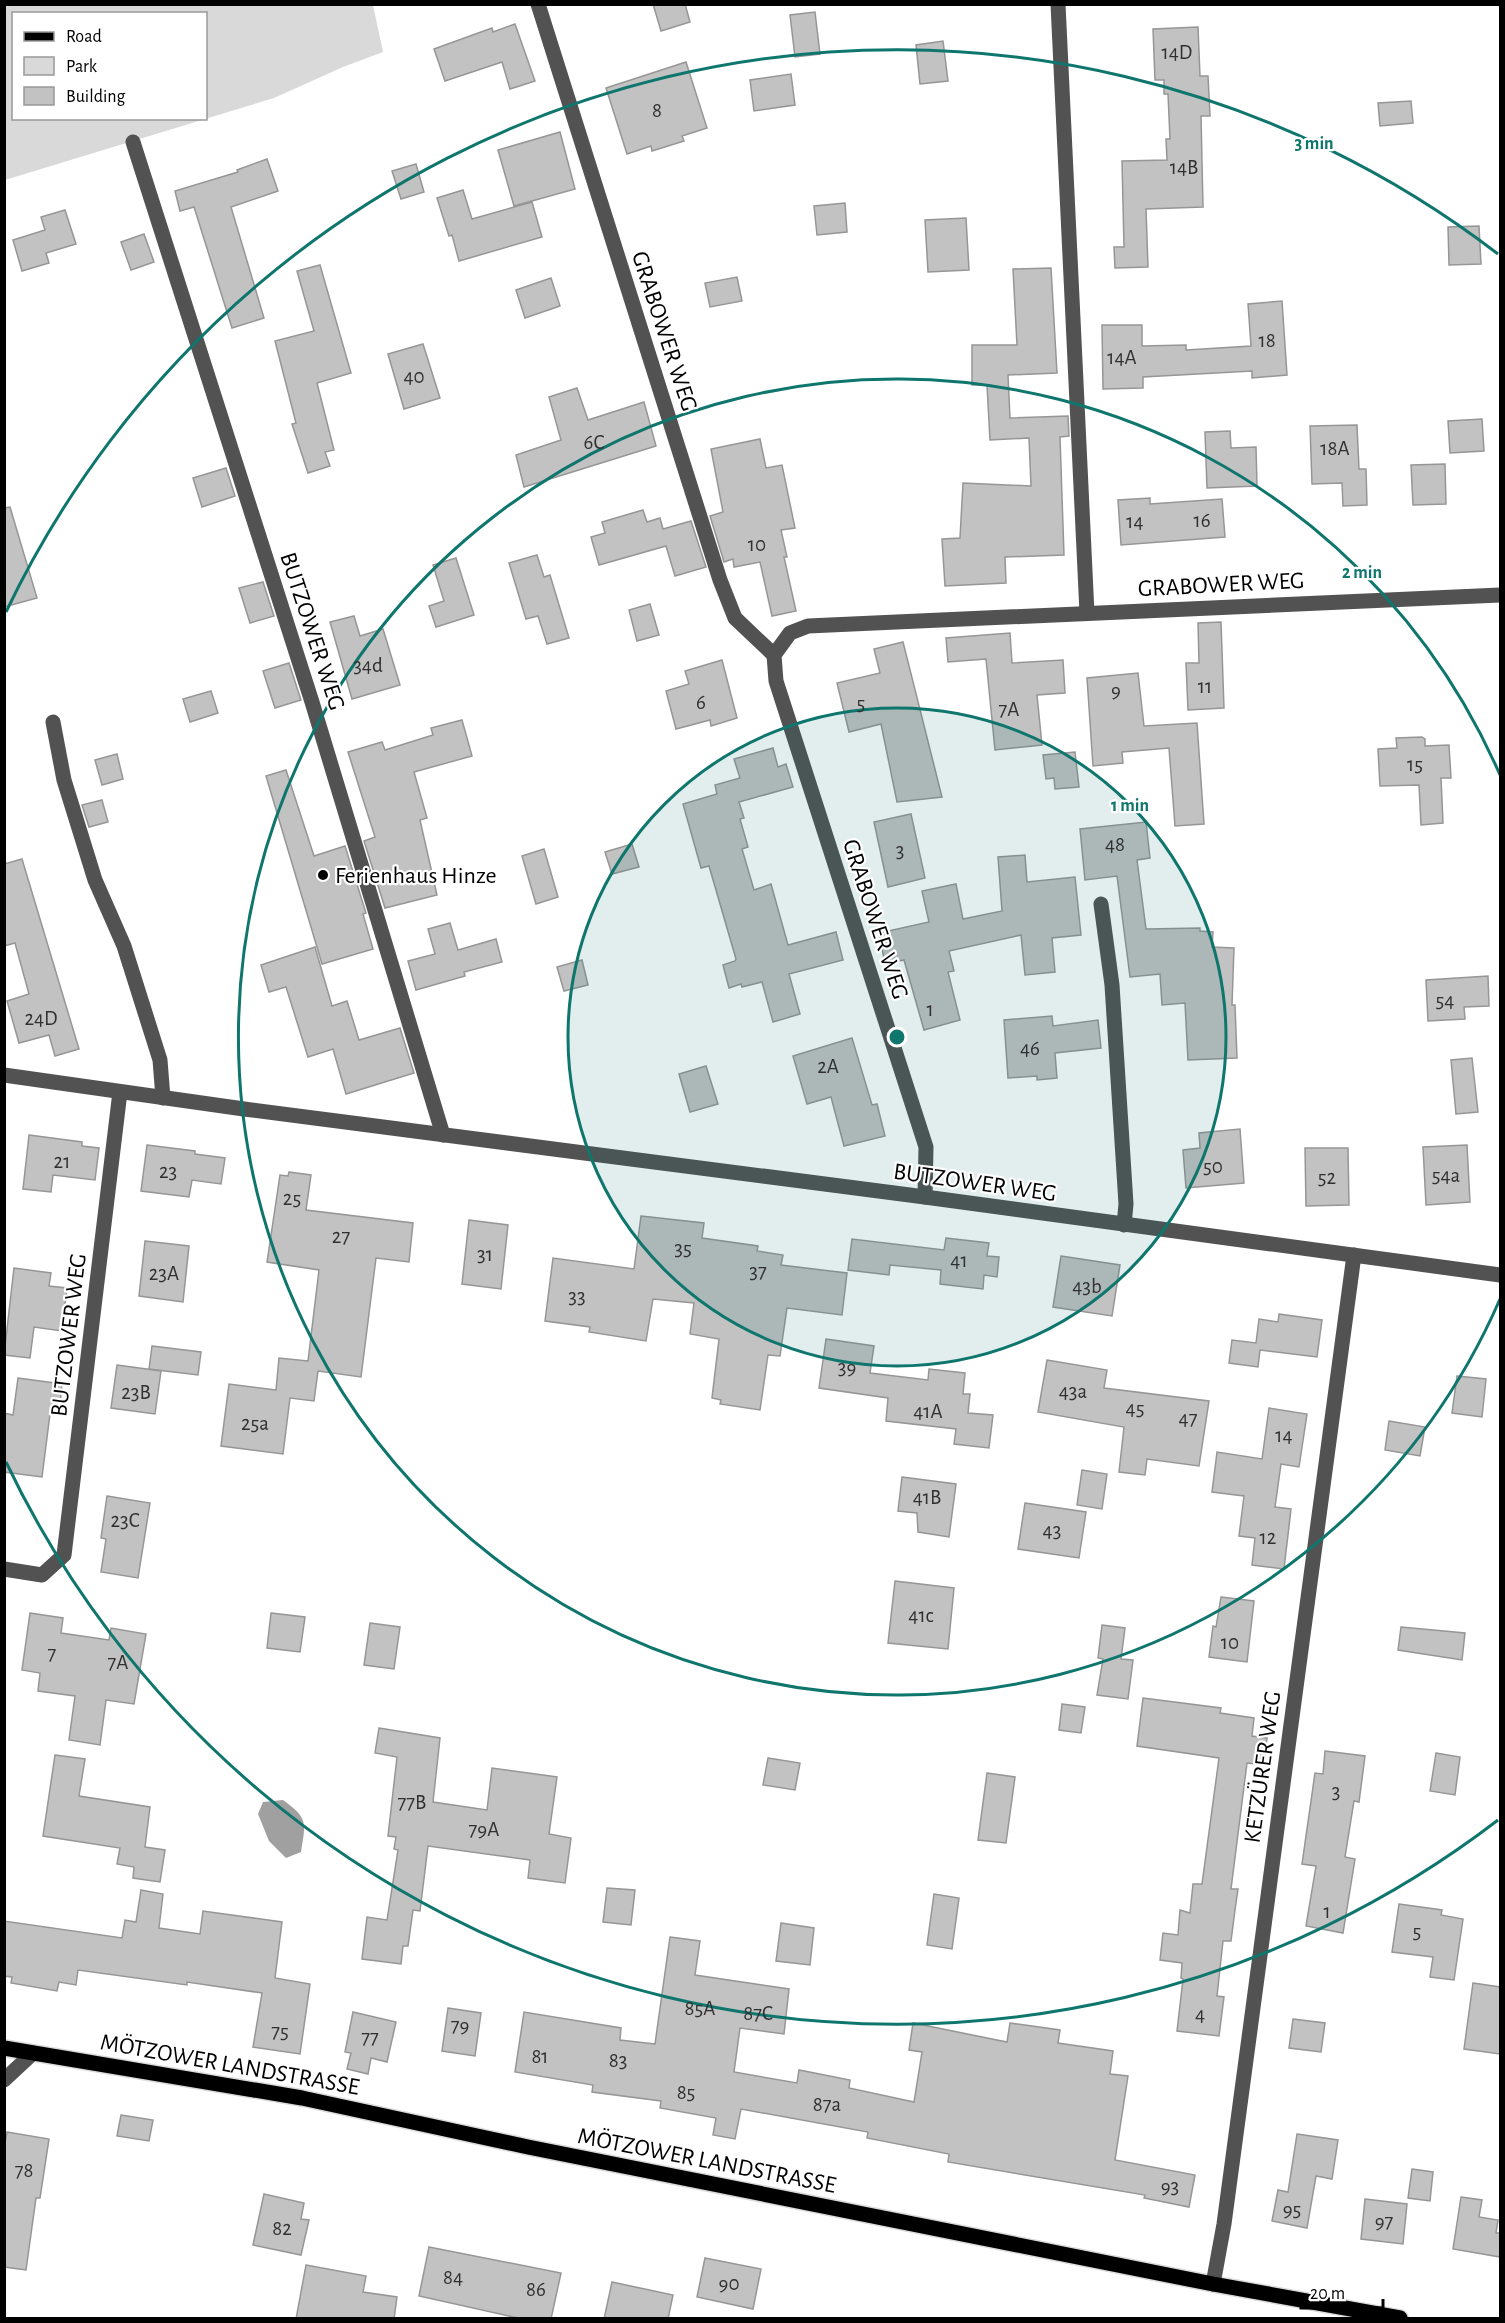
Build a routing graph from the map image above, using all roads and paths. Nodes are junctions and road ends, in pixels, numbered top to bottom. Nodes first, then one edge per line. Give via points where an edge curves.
1 (538, 4) edge
2 (1058, 4) edge
3 (133, 142) dead end
4 (1500, 595) edge
5 (1087, 613) junction
6 (774, 656) junction
7 (53, 722) dead end
8 (1101, 904) dead end
9 (4, 1076) edge
10 (120, 1092) junction
11 (163, 1098) junction
12 (443, 1135) junction
13 (925, 1197) junction
14 (1124, 1225) junction
15 (1354, 1255) junction
16 (1500, 1275) edge
17 (4, 1569) edge
18 (4, 2048) edge
19 (33, 2053) junction
20 (4, 2080) edge
21 (1213, 2284) junction
22 (1400, 2319) edge

1 - 6 street, GRABOWER WEG via 720,580 735,618
2 - 5 street
3 - 12 street, BUTZOWER WEG via 312,702
4 - 5 street, GRABOWER WEG
5 - 6 street, GRABOWER WEG via 808,626 790,633
6 - 13 street, GRABOWER WEG via 776,681 926,1147
7 - 11 street via 64,780 95,880 124,946 160,1060
8 - 14 street via 1112,986 1126,1204
9 - 10 street, BUTZOWER WEG
10 - 11 street, BUTZOWER WEG
10 - 17 street, BUTZOWER WEG via 64,1555 42,1575
11 - 12 street, BUTZOWER WEG
12 - 13 street, BUTZOWER WEG
13 - 14 street, BUTZOWER WEG
14 - 15 street, BUTZOWER WEG
15 - 16 street, BUTZOWER WEG
15 - 21 street, KETZÜRER WEG via 1226,2212
18 - 19 main road, MÖTZOWER LANDSTRASSE
19 - 20 street
19 - 21 main road, MÖTZOWER LANDSTRASSE via 302,2098
21 - 22 main road, MÖTZOWER LANDSTRASSE

